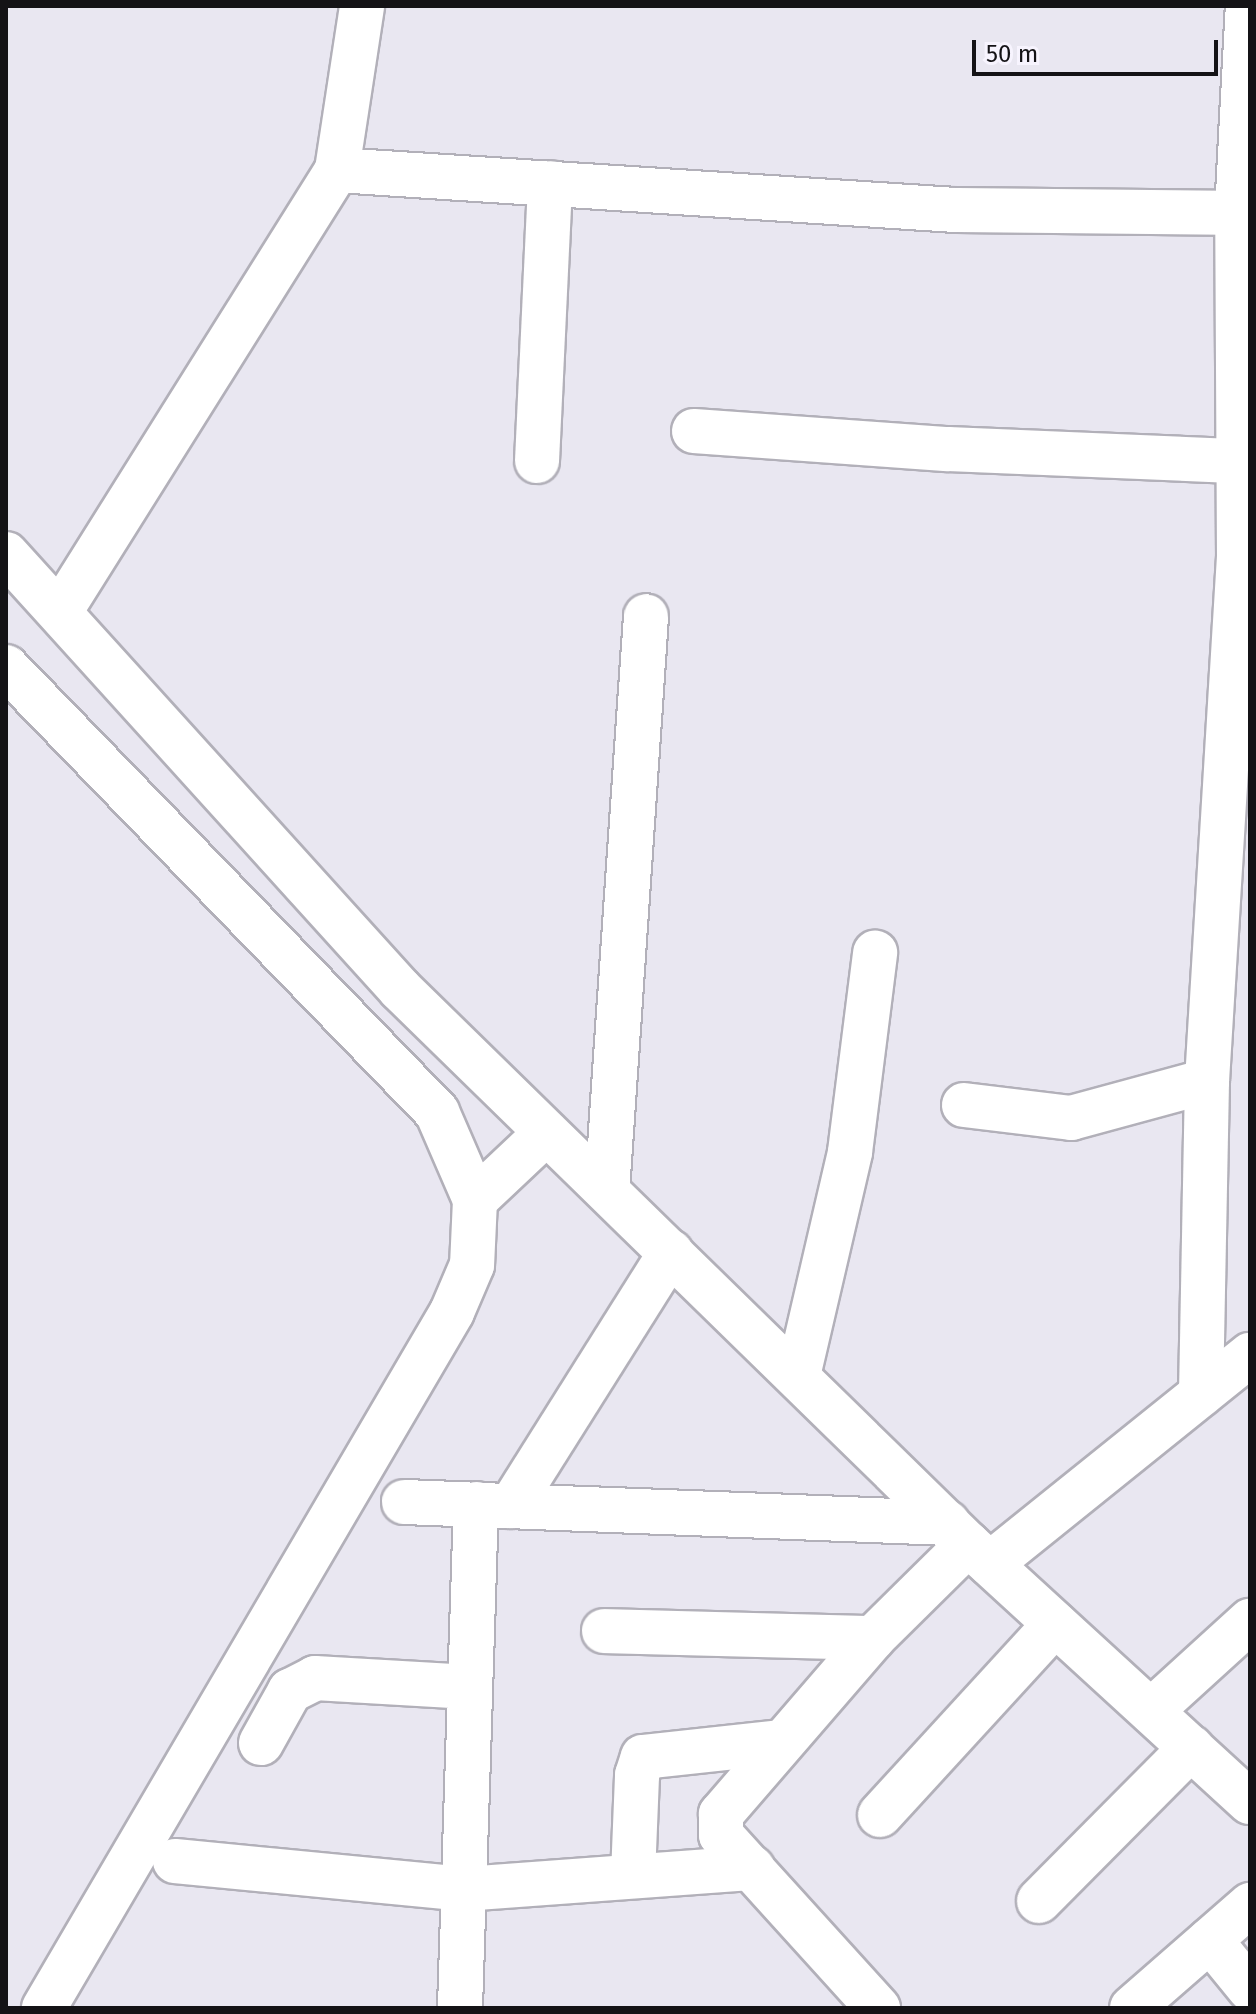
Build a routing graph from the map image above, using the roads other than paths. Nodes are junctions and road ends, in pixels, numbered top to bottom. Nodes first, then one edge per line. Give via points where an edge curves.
1 (362, 6) edge
2 (1248, 6) edge
3 (337, 170) junction
4 (550, 183) junction
5 (1243, 213) edge
6 (1245, 318) edge
7 (694, 431) dead end
8 (1243, 452) edge
9 (537, 461) dead end
10 (6, 554) edge
11 (1245, 558) edge
12 (61, 610) junction
13 (646, 616) dead end
14 (6, 667) edge
15 (1238, 791) edge
16 (875, 953) dead end
17 (1207, 1081) junction
18 (964, 1105) dead end
19 (546, 1133) junction
20 (607, 1190) junction
21 (475, 1200) junction
22 (671, 1252) junction
23 (1250, 1355) edge
24 (798, 1376) junction
25 (1201, 1394) junction
26 (404, 1502) dead end
27 (494, 1505) junction
28 (969, 1543) junction
29 (1250, 1621) edge
30 (1055, 1624) junction
31 (604, 1631) dead end
32 (873, 1638) junction
33 (470, 1687) junction
34 (1151, 1711) junction
35 (781, 1742) junction
36 (261, 1743) dead end
37 (1191, 1748) junction
38 (1250, 1802) edge
39 (880, 1815) dead end
40 (175, 1861) dead end
41 (752, 1868) junction
42 (633, 1876) junction
43 (464, 1889) junction
44 (1039, 1901) dead end
45 (1250, 1905) edge
46 (1210, 1940) junction
47 (1250, 1989) edge
48 (44, 2008) edge
49 (460, 2008) edge
50 (878, 2008) edge
51 (1132, 2008) edge

1 - 3 street
2 - 5 street
3 - 4 street
3 - 12 street
4 - 5 street via 955,210
4 - 9 street
5 - 6 street
6 - 8 street
7 - 8 street via 948,449
8 - 11 street
10 - 12 street
11 - 15 street
12 - 19 street via 400,989
13 - 20 street
14 - 21 street via 437,1112
15 - 17 street
16 - 24 street via 850,1152
17 - 18 street via 1071,1118
17 - 25 street
19 - 20 street
19 - 21 street
20 - 22 street
21 - 48 street via 472,1265 452,1312
22 - 24 street
22 - 27 street
23 - 25 street
24 - 28 street
25 - 28 street
26 - 27 street
27 - 28 street
27 - 33 street
28 - 30 street
28 - 32 street
29 - 34 street
30 - 34 street
30 - 39 street
31 - 32 street
32 - 35 street
33 - 36 street via 315,1678 290,1691
33 - 43 street
34 - 37 street
35 - 41 street via 721,1814 721,1835
35 - 42 street via 643,1757 637,1775
37 - 38 street
37 - 44 street
40 - 43 street
41 - 42 street
41 - 50 street
42 - 43 street
43 - 49 street
45 - 46 street
46 - 47 street
46 - 51 street

